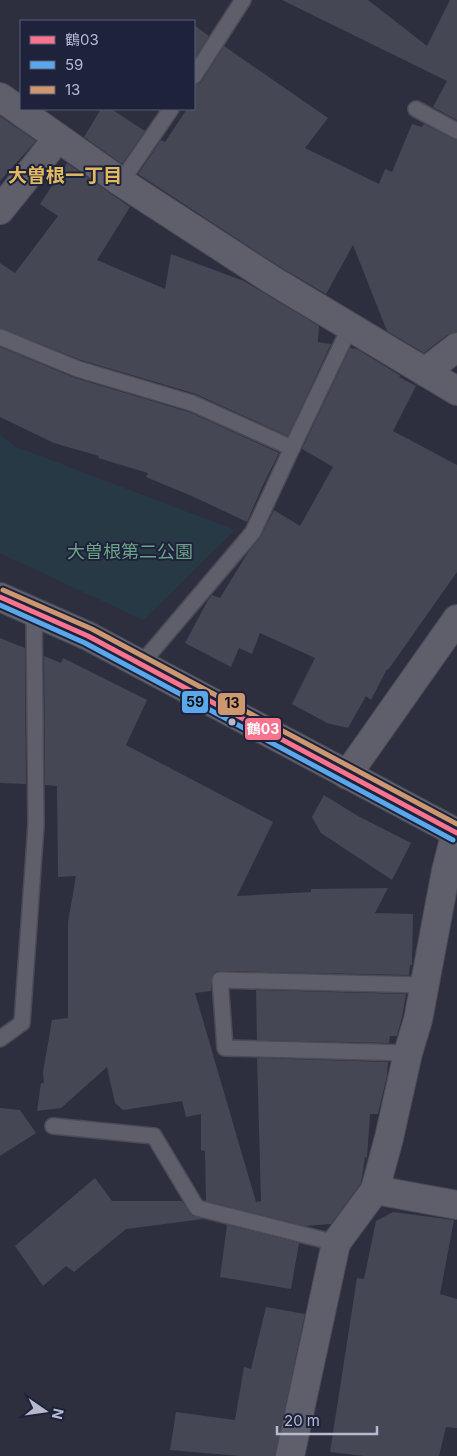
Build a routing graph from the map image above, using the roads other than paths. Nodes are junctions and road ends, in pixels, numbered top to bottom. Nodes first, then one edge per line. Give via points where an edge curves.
1 (243, 0) edge
2 (195, 74) edge
3 (0, 97) edge
4 (416, 109) dead end
5 (170, 110) edge
6 (457, 131) edge
7 (58, 138) junction
8 (121, 182) junction
9 (0, 210) edge
10 (350, 327) junction
11 (0, 337) edge
12 (457, 347) edge
13 (425, 372) junction
14 (457, 391) edge
15 (292, 448) junction
16 (0, 597) edge
17 (34, 611) junction
18 (457, 618) edge
19 (141, 664) junction
20 (347, 775) junction
21 (456, 832) edge
22 (425, 985) junction
23 (0, 1039) edge
24 (408, 1053) junction
25 (53, 1126) dead end
26 (375, 1190) junction
27 (457, 1205) edge
28 (336, 1243) junction
29 (290, 1456) edge

1 - 2 lane
3 - 7 street
4 - 6 lane
5 - 8 lane
7 - 8 street
7 - 9 street
8 - 10 street
10 - 13 street
10 - 15 lane
11 - 15 lane via 78,369 192,403
12 - 13 street
13 - 14 street
15 - 19 lane via 253,532
16 - 17 main road
17 - 19 main road
17 - 23 lane via 36,825 22,1023
18 - 20 street
19 - 20 main road
20 - 21 main road
21 - 22 street
22 - 24 street
22 - 24 lane via 220,980 225,1048
24 - 26 street
25 - 28 lane via 154,1136 197,1208
26 - 27 street
26 - 28 street
28 - 29 street

